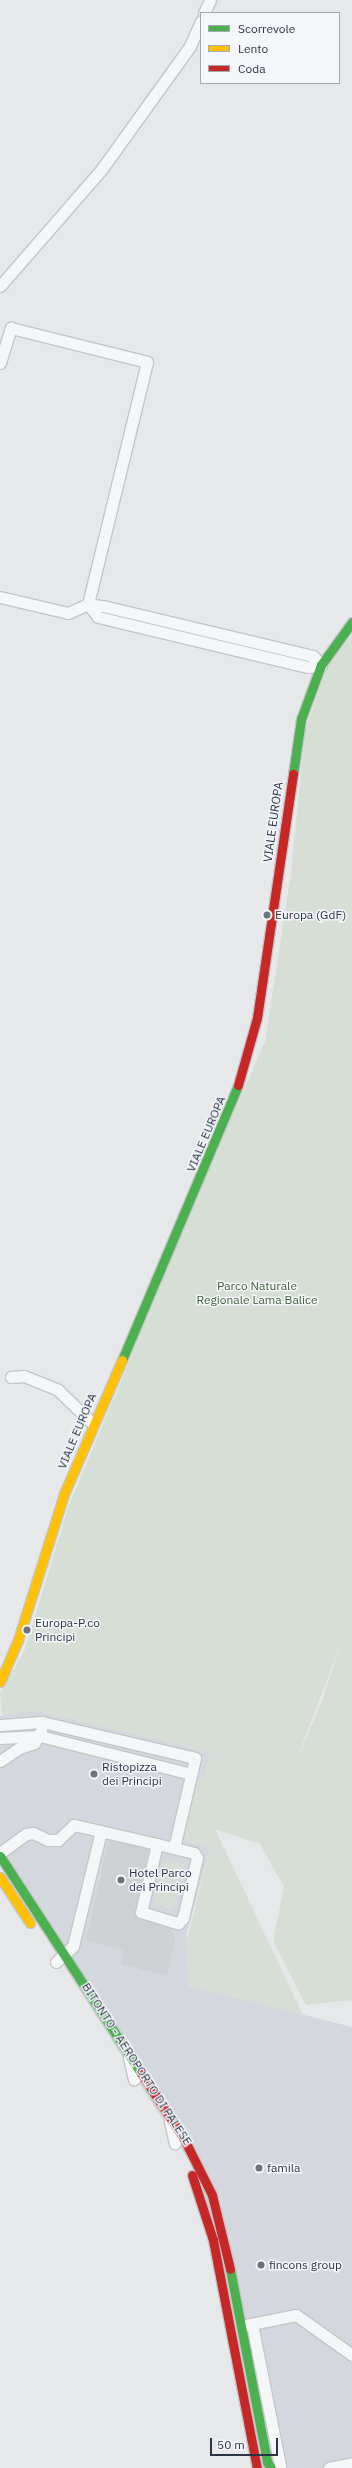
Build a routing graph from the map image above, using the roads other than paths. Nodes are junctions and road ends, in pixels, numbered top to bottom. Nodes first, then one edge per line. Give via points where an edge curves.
1 (210, 0) edge
2 (204, 12) edge
3 (200, 23) edge
4 (0, 286) edge
5 (0, 363) edge
6 (0, 597) edge
7 (88, 604) junction
8 (352, 622) edge
9 (321, 665) junction
10 (11, 1377) dead end
11 (93, 1424) junction
12 (18, 1640) junction
13 (0, 1670) edge
14 (0, 1682) edge
15 (42, 1722) junction
16 (0, 1725) edge
17 (40, 1736) junction
18 (0, 1738) edge
19 (158, 1749) junction
20 (0, 1761) edge
21 (154, 1766) junction
22 (191, 1774) junction
23 (101, 1831) junction
24 (157, 1844) junction
25 (174, 1848) junction
26 (0, 1853) edge
27 (0, 1857) edge
28 (0, 1877) edge
29 (19, 1906) junction
30 (36, 1931) dead end
31 (48, 1949) dead end
32 (60, 1959) junction
33 (129, 2055) junction
34 (134, 2079) junction
35 (169, 2116) junction
36 (175, 2143) junction
37 (252, 2324) junction
38 (236, 2327) junction
39 (352, 2355) edge
40 (352, 2463) edge
41 (277, 2467) edge
42 (257, 2468) edge
43 (329, 2468) edge

1 - 2 street
3 - 4 street via 190,46 101,170
5 - 7 street via 11,328 147,362
6 - 7 street via 68,613
7 - 9 street via 98,617 308,667
8 - 9 main road, VIALE EUROPA
9 - 11 main road, VIALE EUROPA via 300,719 266,964 247,1059 233,1103
10 - 11 street via 24,1376 58,1390
11 - 12 main road, VIALE EUROPA via 58,1511
12 - 13 main road, VIALE EUROPA
12 - 14 main road, VIALE EUROPA
15 - 16 street
15 - 17 street
15 - 19 street
17 - 18 street
17 - 20 street via 34,1743 19,1748
17 - 21 street
19 - 21 street
19 - 22 street via 195,1758
21 - 22 street
22 - 25 street
23 - 24 street
23 - 26 street via 74,1825 58,1840 48,1840 33,1833 26,1834
23 - 32 street via 75,1940
24 - 25 street
24 - 25 street via 142,1912 178,1923 183,1918 197,1858 194,1853
27 - 29 street
27 - 32 main road
28 - 29 main road
29 - 30 main road
31 - 32 main road, BITONTO - AEROPORTO DI PALESE
32 - 33 main road
32 - 34 main road, BITONTO - AEROPORTO DI PALESE
33 - 34 street
33 - 35 main road
34 - 36 main road, BITONTO - AEROPORTO DI PALESE
35 - 36 street
35 - 38 main road via 212,2195 225,2240
36 - 38 main road, BITONTO - AEROPORTO DI PALESE via 204,2206
37 - 38 street
37 - 39 street via 296,2315
37 - 41 street
38 - 41 main road via 267,2462
38 - 42 main road, BITONTO - AEROPORTO DI PALESE
40 - 43 street

